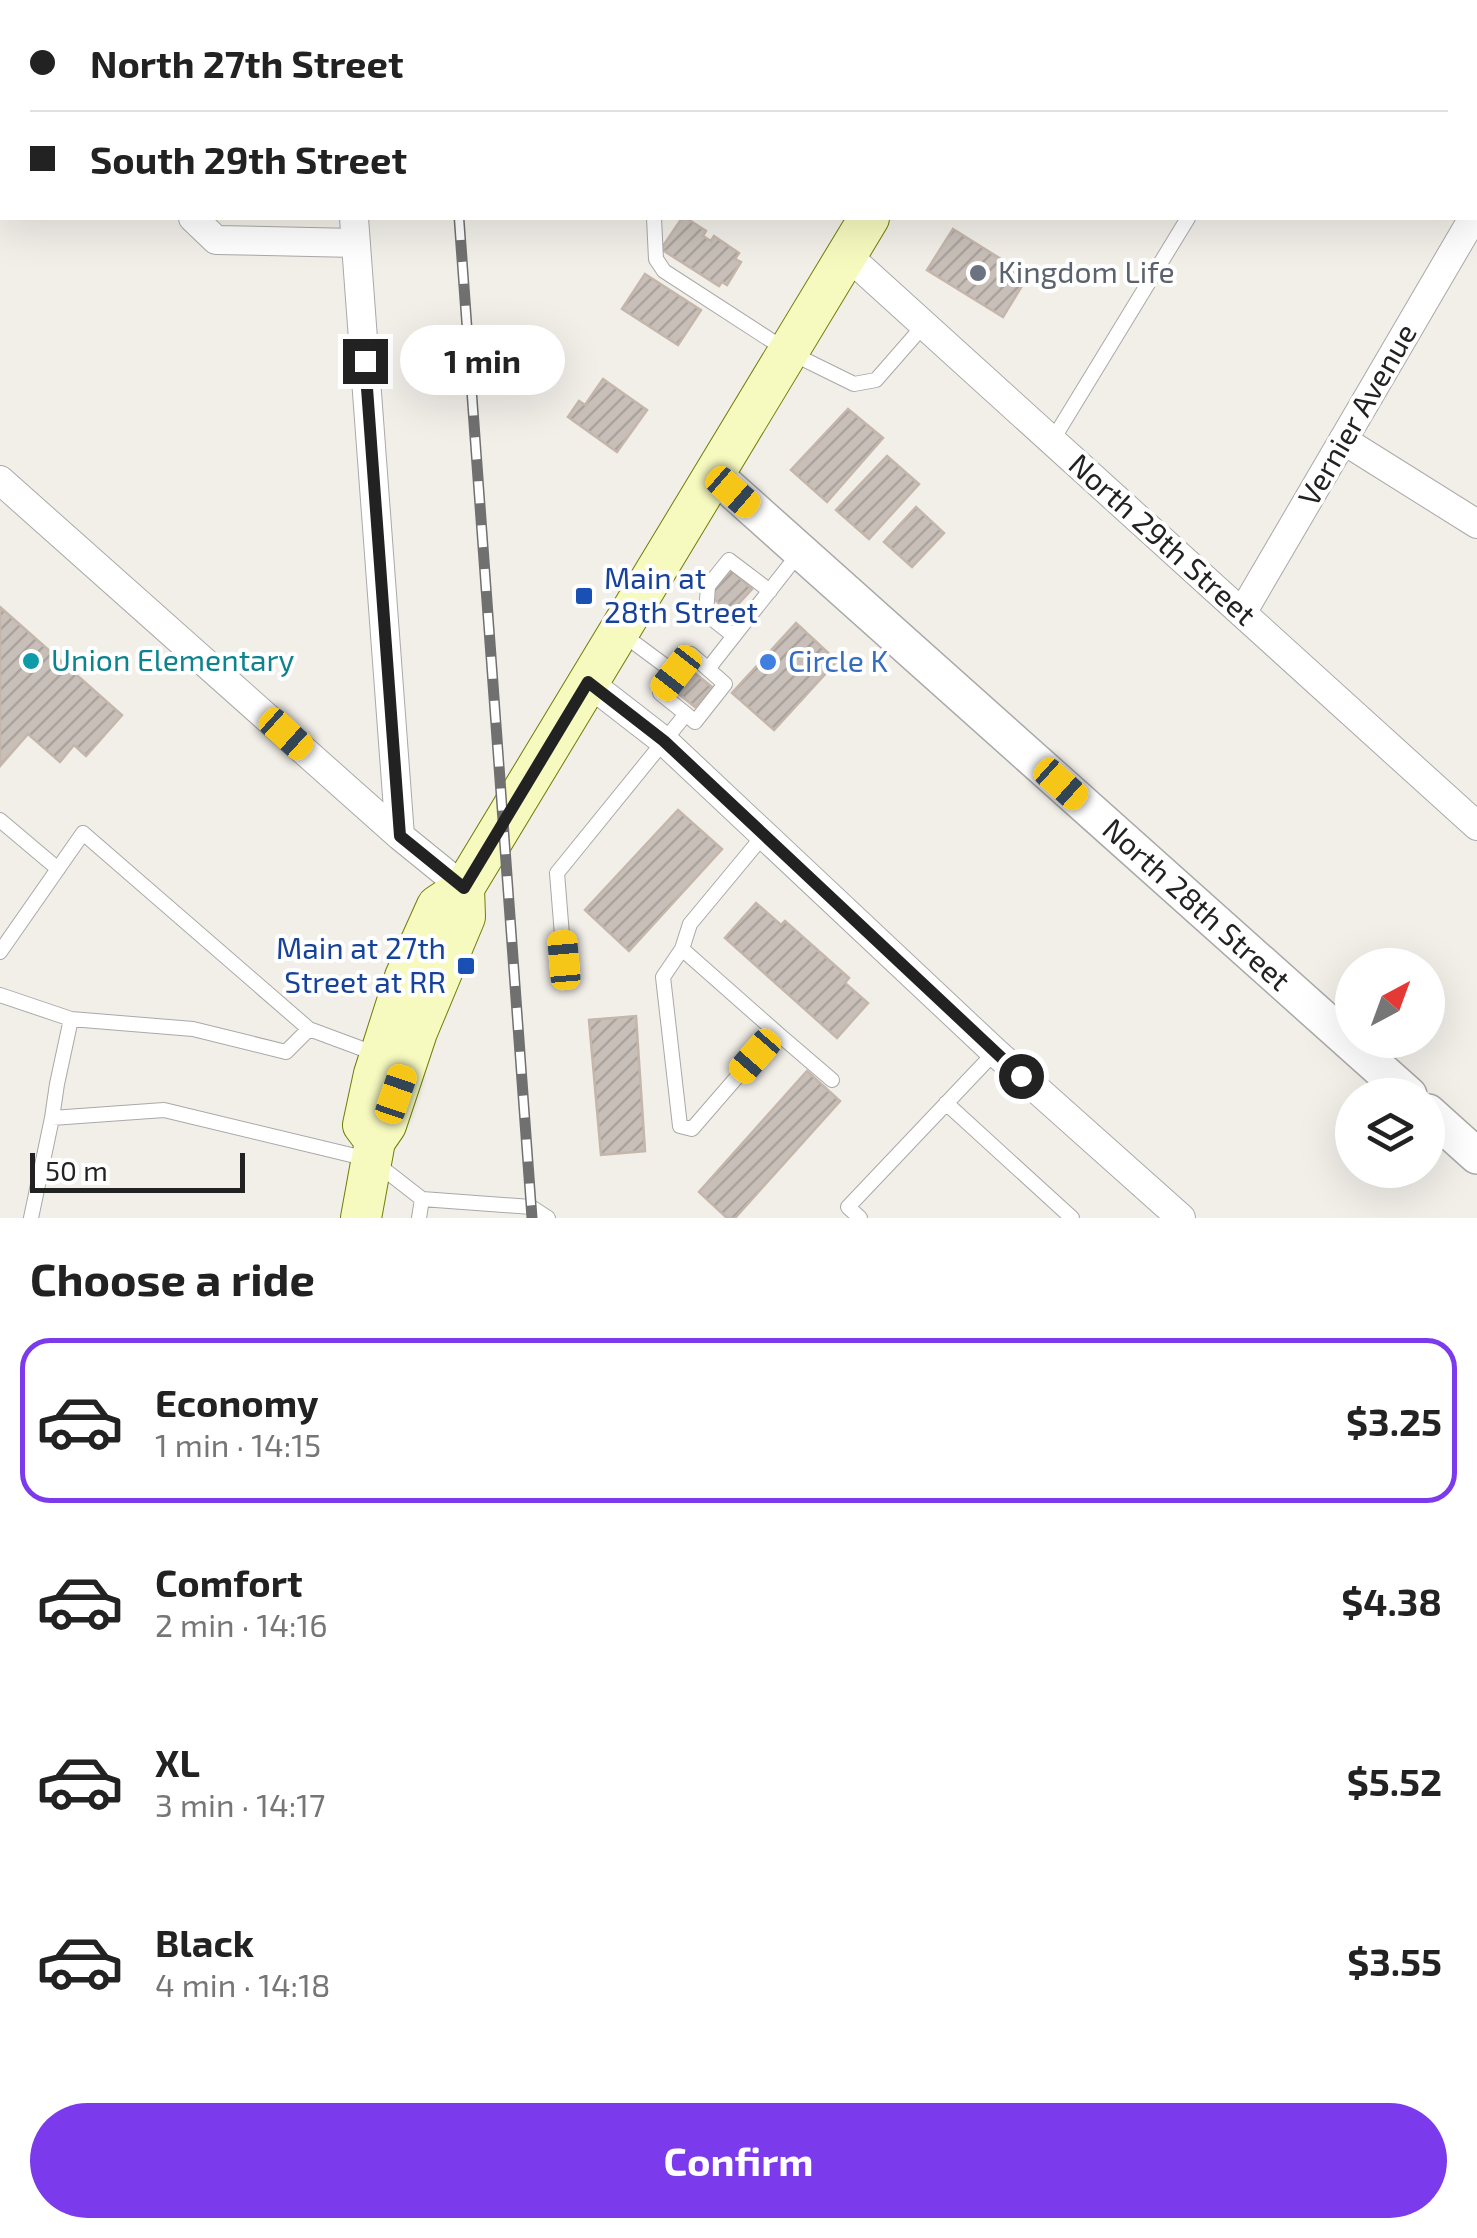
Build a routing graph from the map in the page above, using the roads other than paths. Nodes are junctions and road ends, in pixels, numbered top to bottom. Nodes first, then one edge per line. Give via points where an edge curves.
1 (195, 220) edge
2 (654, 220) edge
3 (868, 220) edge
4 (1187, 220) edge
5 (1471, 220) edge
6 (355, 230) edge
7 (847, 255) junction
8 (924, 325) junction
9 (788, 352) junction
10 (1343, 440) junction
11 (1052, 441) junction
12 (714, 475) junction
13 (0, 480) edge
14 (1477, 524) edge
15 (801, 552) junction
16 (770, 591) junction
17 (1242, 613) junction
18 (620, 632) junction
19 (734, 636) junction
20 (708, 669) junction
21 (676, 673) junction
22 (588, 682) junction
23 (686, 714) junction
24 (664, 741) junction
25 (0, 820) edge
26 (1477, 826) edge
27 (400, 836) junction
28 (763, 836) junction
29 (58, 869) junction
30 (464, 888) junction
31 (682, 950) junction
32 (0, 952) edge
33 (564, 960) dead end
34 (0, 995) edge
35 (71, 1020) junction
36 (309, 1029) junction
37 (776, 1032) junction
38 (995, 1052) junction
39 (380, 1055) junction
40 (1390, 1078) edge
41 (832, 1080) dead end
42 (946, 1103) junction
43 (52, 1118) junction
44 (1445, 1127) edge
45 (374, 1150) junction
46 (1477, 1156) edge
47 (422, 1199) junction
48 (30, 1218) edge
49 (361, 1218) edge
50 (419, 1218) edge
51 (548, 1218) edge
52 (860, 1218) edge
53 (1072, 1218) edge
54 (1181, 1218) edge

1 - 6 street via 216,240
2 - 9 lane via 656,259 664,271
3 - 7 main road
4 - 11 lane
5 - 10 street, Vernier Avenue
6 - 27 street
7 - 8 street, North 29th Street
7 - 9 main road
8 - 9 lane via 876,380 854,384
8 - 11 street, North 29th Street
9 - 12 main road
10 - 14 street
10 - 17 street, Vernier Avenue
11 - 17 street, North 29th Street
12 - 15 street, North 28th Street
12 - 18 main road
13 - 27 street
15 - 16 lane
15 - 40 street, North 28th Street
16 - 19 lane
16 - 19 lane via 728,560 708,586 706,614
17 - 26 street, North 29th Street
18 - 21 lane
18 - 22 main road
19 - 20 lane
20 - 21 lane via 690,654
20 - 23 lane via 725,684 695,722
21 - 23 lane via 660,693
22 - 24 street
22 - 30 main road
23 - 24 lane
24 - 28 street
24 - 33 lane via 557,873
25 - 29 lane
27 - 30 street
28 - 31 lane via 690,924
28 - 38 street
29 - 32 lane
29 - 36 lane via 83,833
30 - 39 main road via 437,906
30 - 45 main road via 465,917
31 - 37 lane
31 - 37 lane via 663,977 680,1126 692,1129
34 - 35 lane
35 - 36 lane via 193,1029 286,1052
35 - 43 lane
36 - 39 lane
37 - 41 lane
38 - 42 lane
38 - 54 street
39 - 45 main road via 363,1125
42 - 52 lane via 848,1207
42 - 53 lane
43 - 45 lane via 164,1110
43 - 48 lane
44 - 46 street
45 - 47 lane
45 - 49 main road
47 - 50 lane
47 - 51 lane via 531,1207

